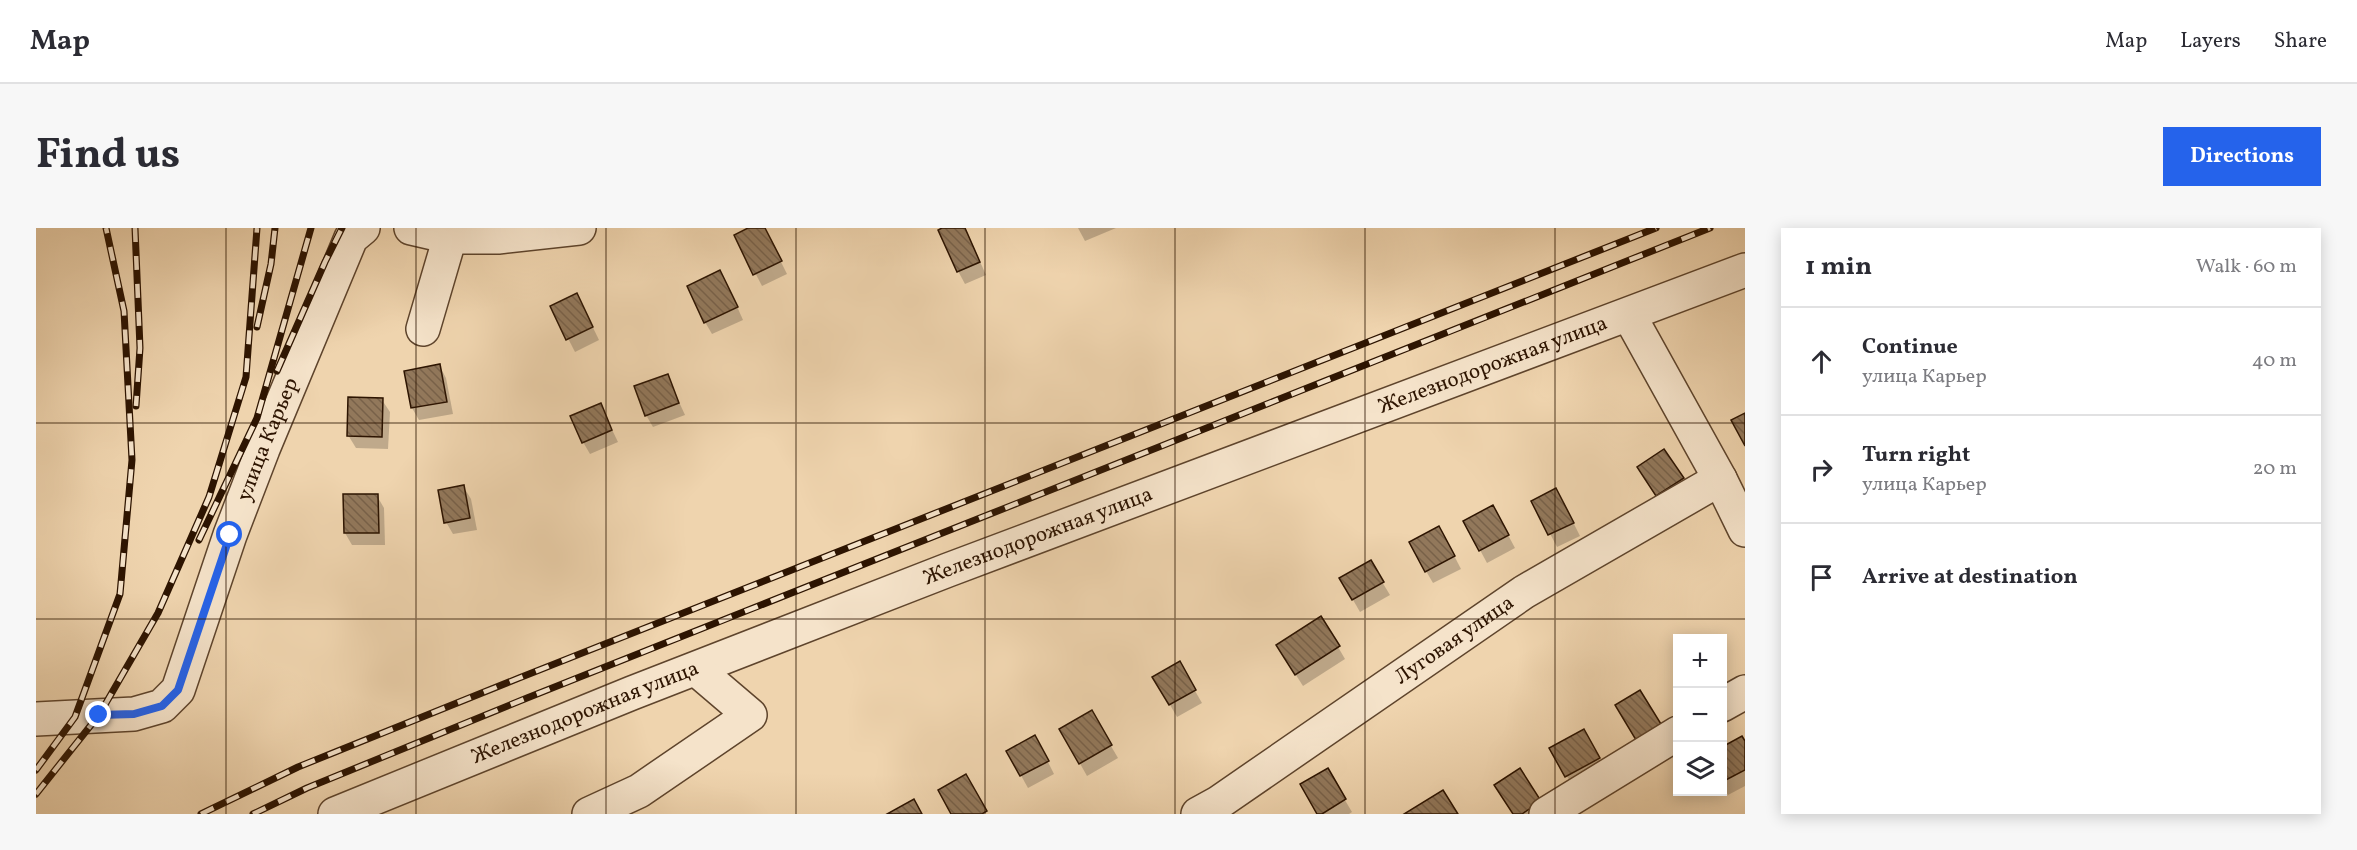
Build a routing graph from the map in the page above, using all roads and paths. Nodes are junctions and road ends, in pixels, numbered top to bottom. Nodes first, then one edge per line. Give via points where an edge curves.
1 (411, 228) edge
2 (579, 228) edge
3 (354, 231) edge
4 (499, 233) edge
5 (450, 237) junction
6 (1745, 270) edge
7 (1629, 315) junction
8 (423, 329) dead end
9 (1720, 479) junction
10 (1745, 531) edge
11 (696, 669) junction
12 (1745, 692) edge
13 (1727, 702) edge
14 (36, 719) edge
15 (1673, 735) edge
16 (335, 814) edge
17 (589, 814) edge
18 (1198, 814) edge
19 (1546, 814) edge

1 - 5 street
2 - 4 street
3 - 14 street, улица Карьер via 254,471 178,690 162,706 134,714
4 - 5 street
5 - 8 street
6 - 7 street, Железнодорожная улица
7 - 9 street
7 - 11 street, Железнодорожная улица
9 - 10 street
9 - 18 street, Луговая улица via 1524,592
11 - 16 street, Железнодорожная улица
11 - 17 street via 750,715 639,791
12 - 13 street
15 - 19 street

